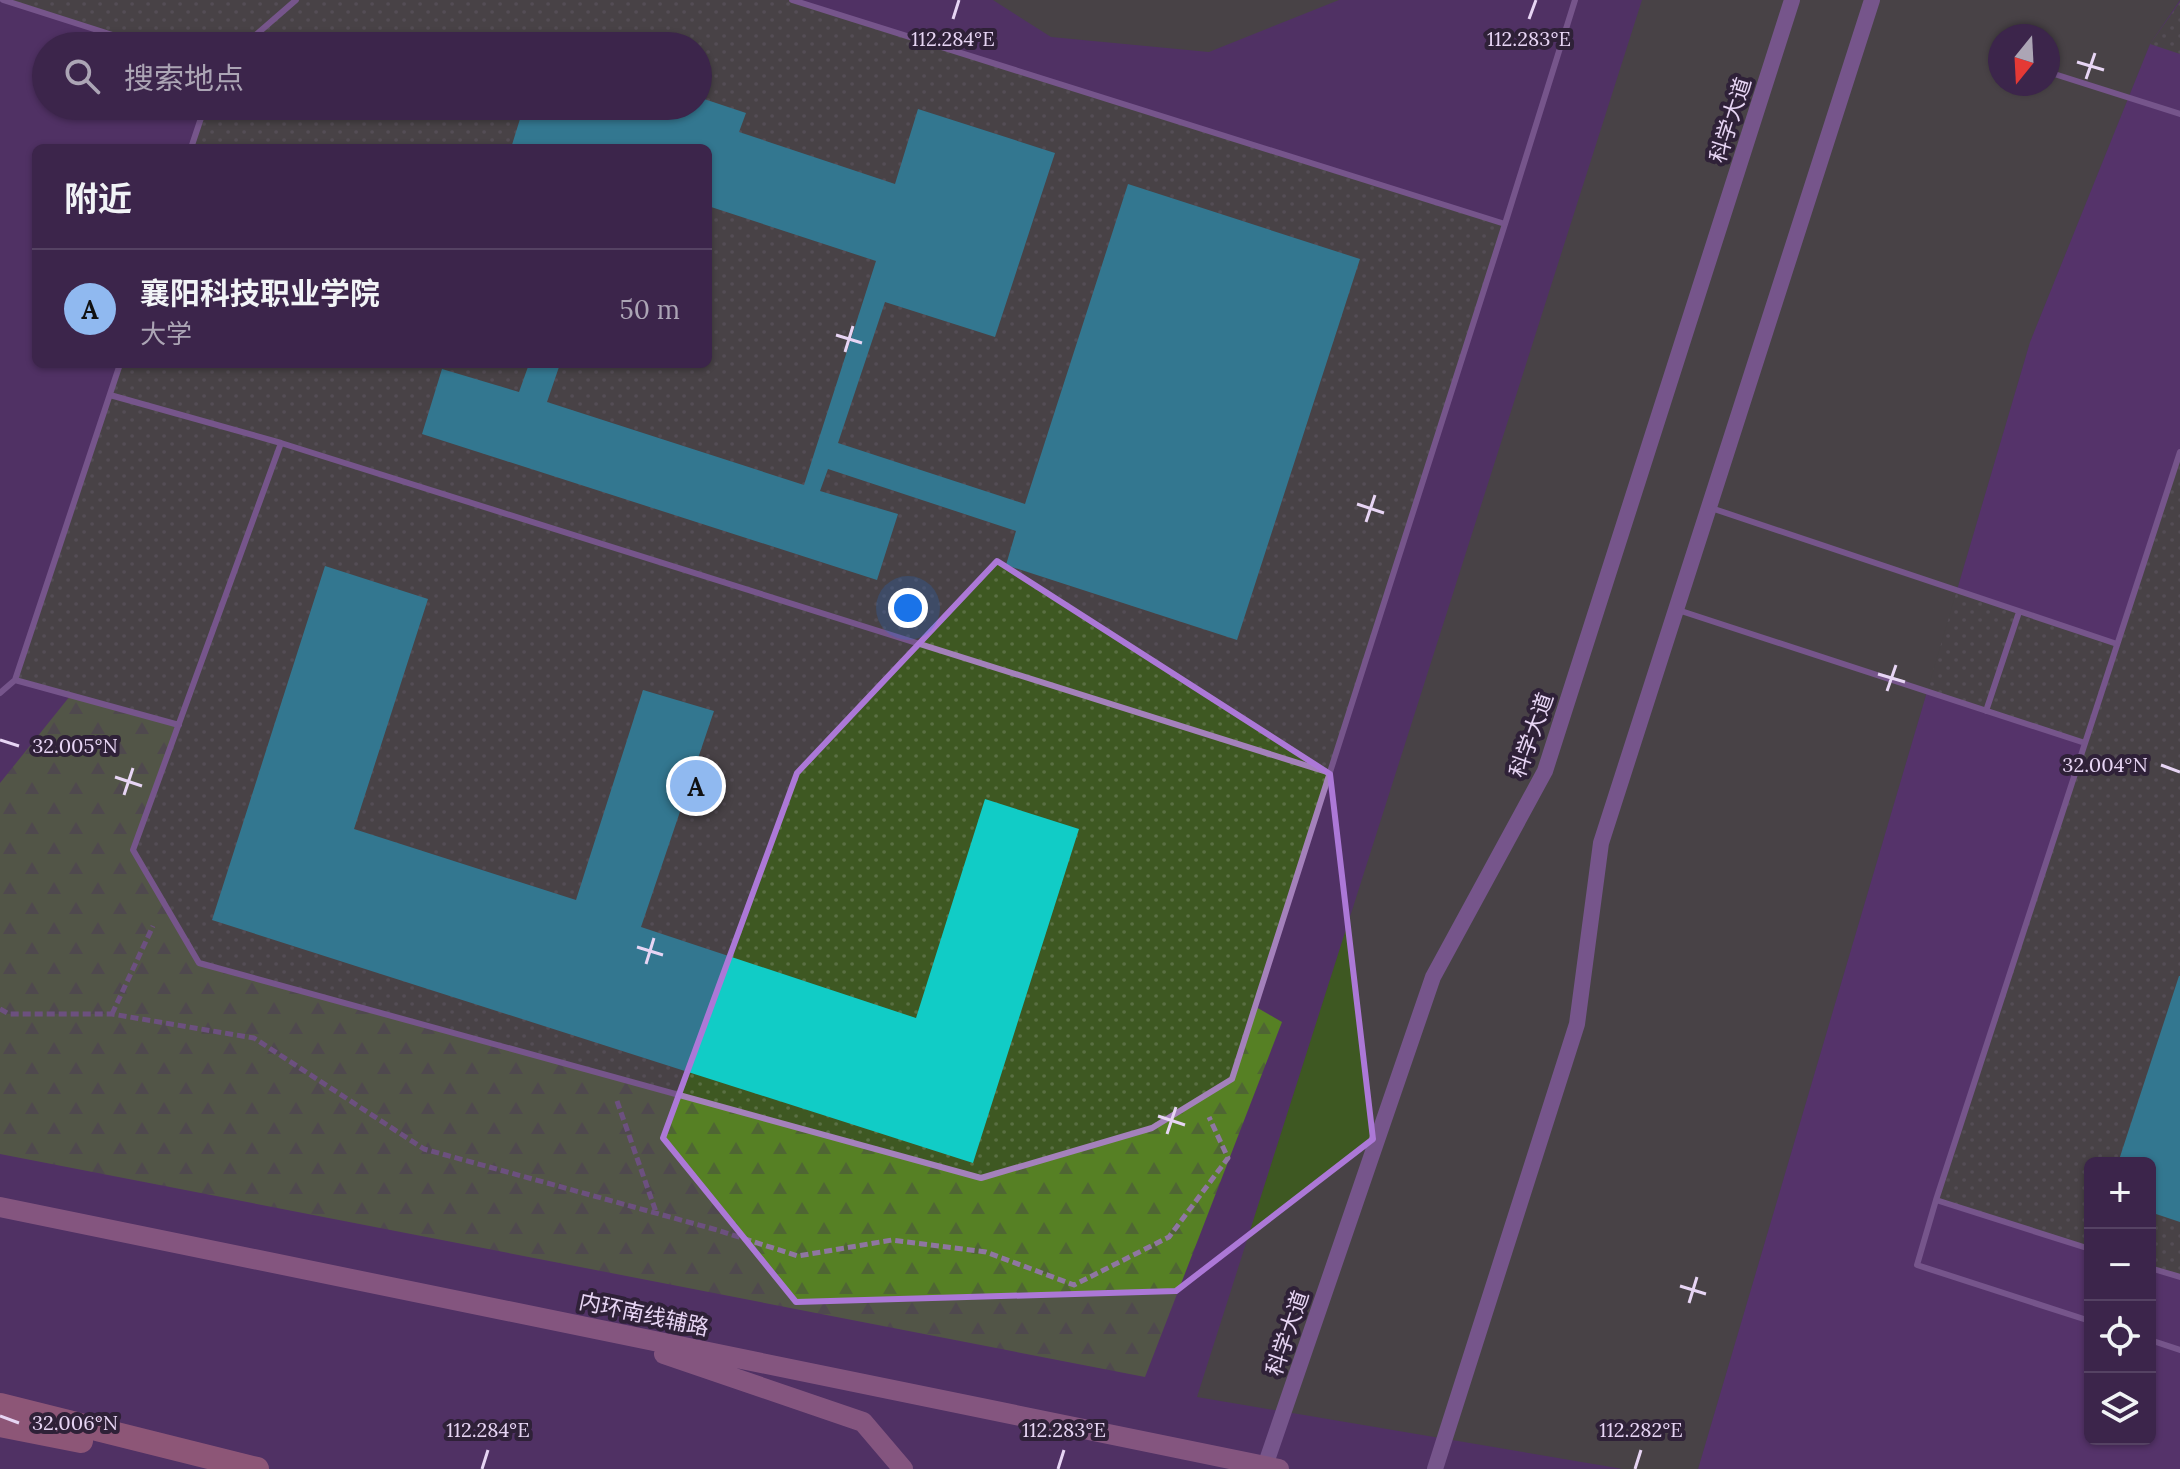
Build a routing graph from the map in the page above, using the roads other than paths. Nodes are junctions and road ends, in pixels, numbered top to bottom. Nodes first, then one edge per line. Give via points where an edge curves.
1 (3, 0) edge
2 (296, 0) edge
3 (792, 0) edge
4 (1575, 0) edge
5 (1792, 0) edge
6 (1872, 0) edge
7 (103, 32) edge
8 (259, 32) edge
9 (2060, 76) edge
10 (2180, 114) edge
11 (200, 120) edge
12 (192, 144) edge
13 (1505, 224) junction
14 (119, 368) edge
15 (110, 395) junction
16 (281, 443) junction
17 (2180, 452) edge
18 (1709, 508) junction
19 (1677, 609) junction
20 (2019, 612) junction
21 (2117, 644) junction
22 (15, 680) junction
23 (0, 693) edge
24 (1986, 711) junction
25 (179, 725) junction
26 (2085, 743) junction
27 (1330, 773) junction
28 (1936, 1200) junction
29 (0, 1207) edge
30 (2084, 1247) edge
31 (2156, 1270) edge
32 (2180, 1277) edge
33 (2084, 1319) edge
34 (582, 1326) junction
35 (2156, 1342) edge
36 (2180, 1350) edge
37 (0, 1405) edge
38 (0, 1425) edge
39 (1269, 1468) edge
40 (225, 1469) edge
41 (257, 1469) edge
42 (903, 1469) edge
43 (1435, 1469) edge

1 - 7 lane
2 - 8 lane
3 - 13 lane
4 - 13 lane
5 - 39 main road, 科学大道 via 1545,771 1433,977
6 - 18 main road
9 - 10 lane
11 - 12 lane
13 - 27 lane
14 - 15 lane
15 - 16 lane
15 - 22 lane
16 - 25 lane
16 - 27 lane
17 - 21 lane
18 - 19 main road
18 - 20 lane
19 - 24 lane
19 - 43 main road via 1601,843 1577,1024
20 - 21 lane
20 - 24 lane
21 - 26 lane
22 - 23 lane
22 - 25 lane
24 - 26 lane
25 - 27 lane via 133,850 199,963 981,1178 1152,1128 1232,1079
26 - 28 lane
28 - 30 lane
28 - 33 lane via 1917,1265
29 - 34 main road, 内环南线辅路
31 - 32 lane
34 - 39 main road, 内环南线辅路
34 - 42 main road via 863,1422
35 - 36 lane
37 - 41 highway
38 - 40 highway

